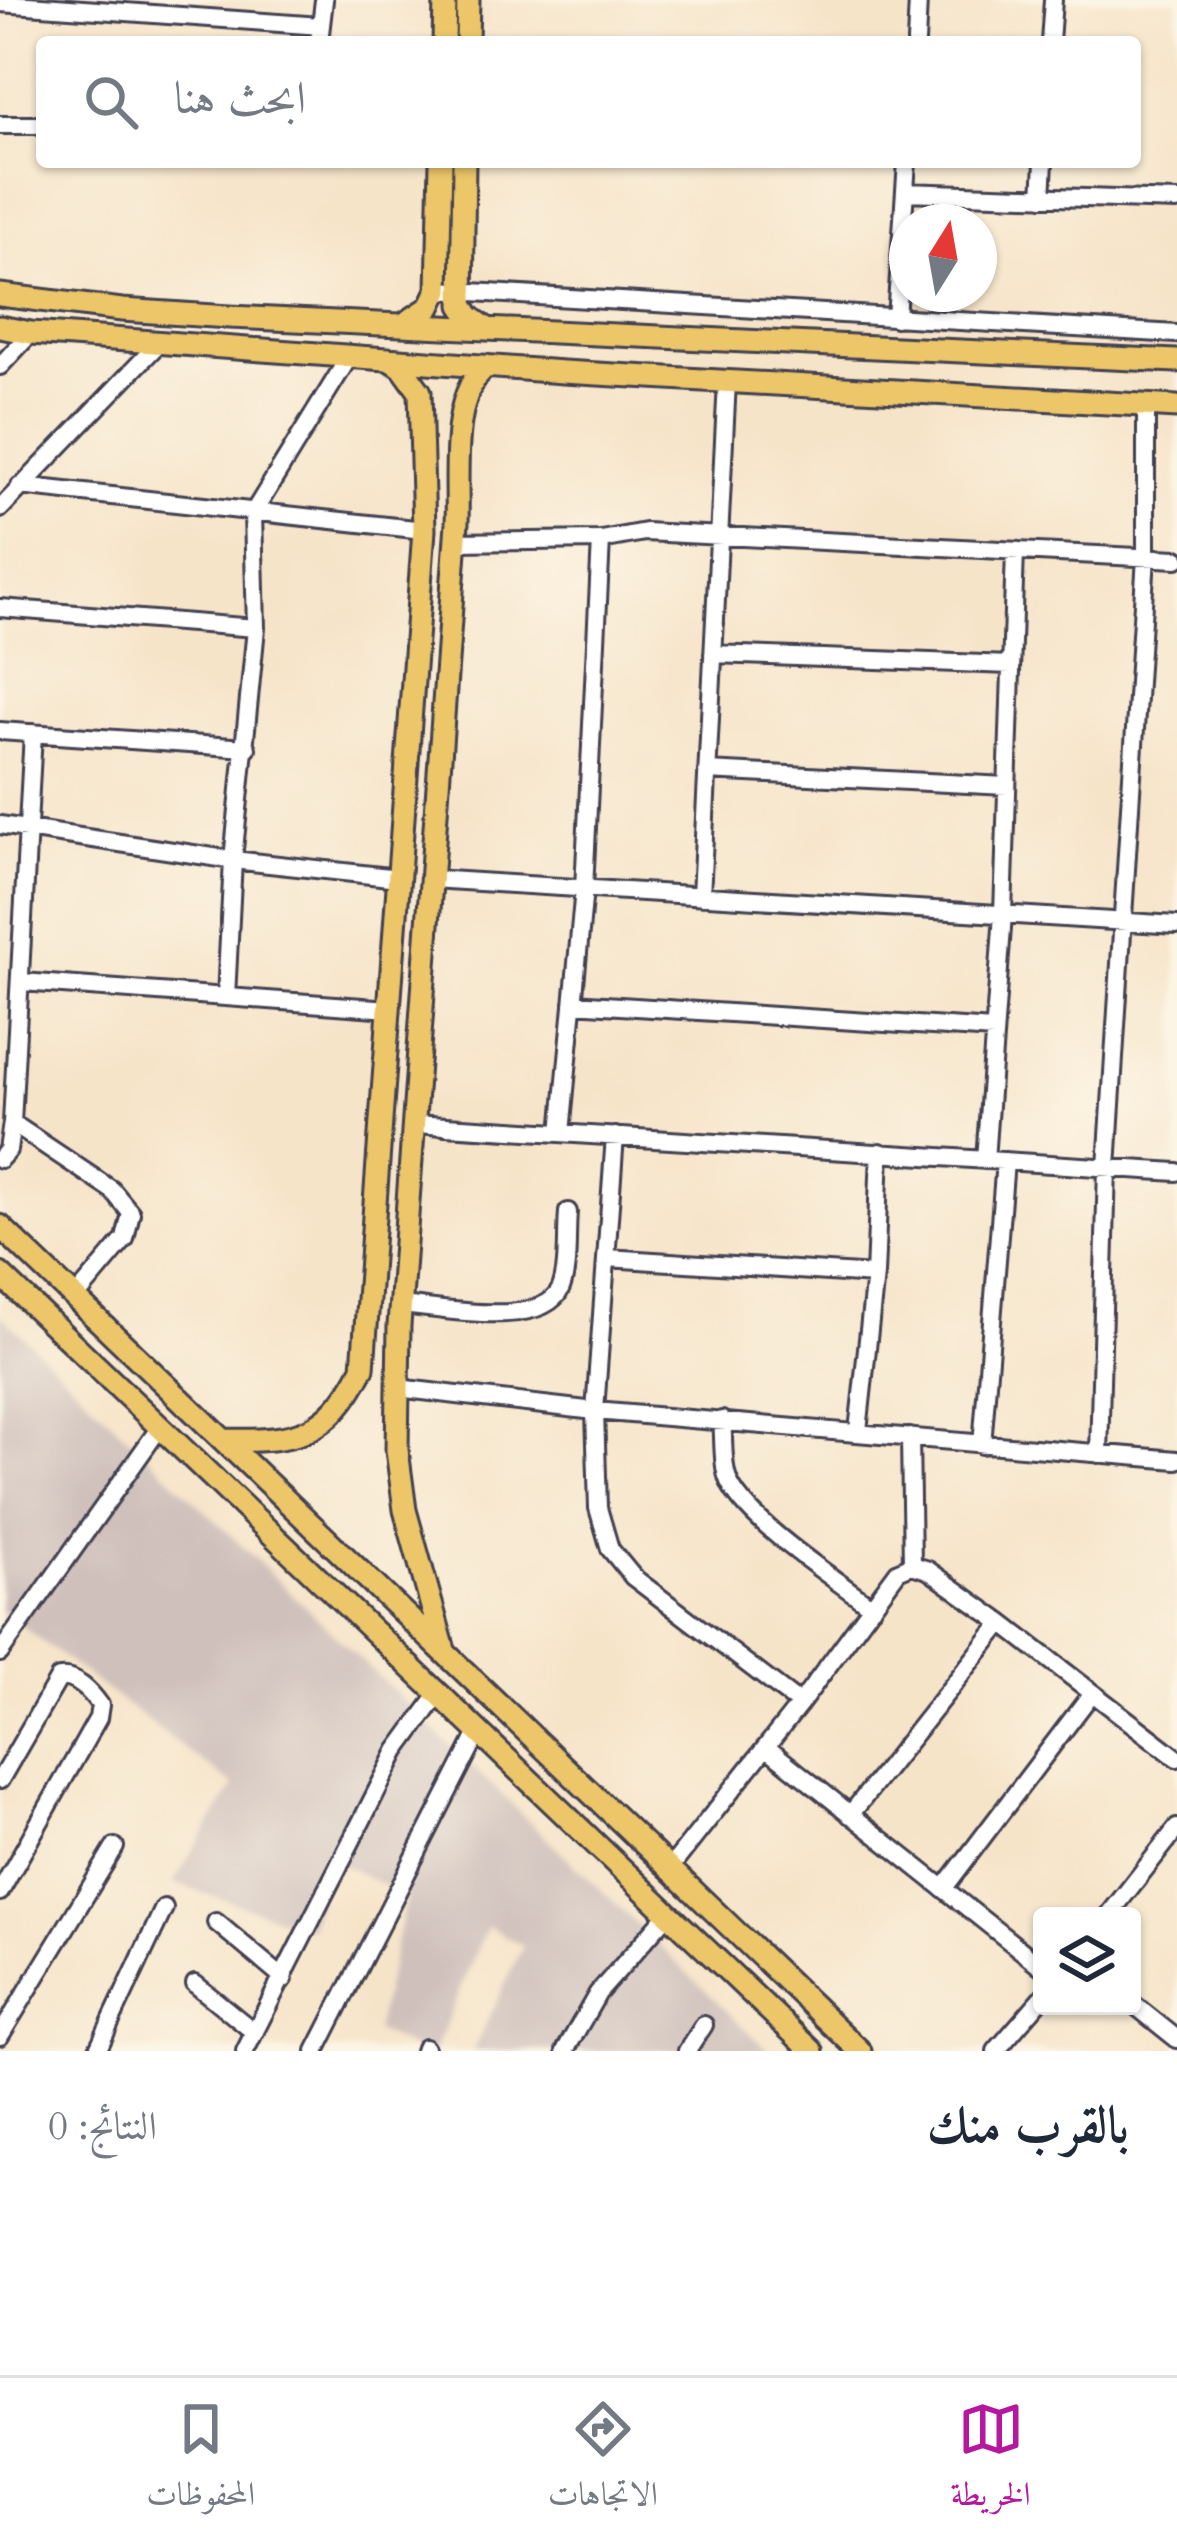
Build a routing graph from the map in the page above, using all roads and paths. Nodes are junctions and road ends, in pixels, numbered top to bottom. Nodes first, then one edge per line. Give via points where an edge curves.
1 (324, 0) edge
2 (446, 0) edge
3 (468, 0) edge
4 (918, 0) edge
5 (1052, 0) edge
6 (0, 3) edge
7 (320, 34) edge
8 (444, 36) edge
9 (467, 36) edge
10 (916, 36) edge
11 (1050, 36) edge
12 (0, 125) edge
13 (36, 125) edge
14 (441, 168) edge
15 (463, 168) edge
16 (907, 168) edge
17 (1044, 168) edge
18 (905, 192) junction
19 (1042, 196) junction
20 (1177, 201) edge
21 (449, 290) junction
22 (0, 295) edge
23 (896, 318) junction
24 (338, 322) junction
25 (403, 324) junction
26 (0, 327) edge
27 (487, 329) junction
28 (525, 330) junction
29 (31, 333) junction
30 (1177, 334) edge
31 (160, 343) junction
32 (344, 356) junction
33 (388, 359) junction
34 (1177, 361) edge
35 (0, 366) edge
36 (487, 367) junction
37 (525, 369) junction
38 (727, 381) junction
39 (1146, 405) junction
40 (1177, 407) edge
41 (20, 486) junction
42 (0, 509) edge
43 (253, 513) junction
44 (424, 530) junction
45 (720, 536) junction
46 (601, 540) junction
47 (456, 542) junction
48 (1015, 551) junction
49 (1146, 557) junction
50 (1177, 559) edge
51 (0, 608) edge
52 (256, 628) junction
53 (713, 654) junction
54 (1011, 665) junction
55 (0, 731) edge
56 (33, 733) junction
57 (247, 748) junction
58 (707, 771) junction
59 (1007, 786) junction
60 (0, 825) edge
61 (29, 828) junction
62 (233, 860) junction
63 (399, 878) junction
64 (431, 879) junction
65 (584, 889) junction
66 (701, 896) junction
67 (1003, 914) junction
68 (1124, 922) junction
69 (1177, 925) edge
70 (394, 951) junction
71 (426, 955) junction
72 (22, 982) junction
73 (226, 997) junction
74 (573, 1003) junction
75 (390, 1009) junction
76 (994, 1030) junction
77 (12, 1123) junction
78 (413, 1124) junction
79 (561, 1133) junction
80 (615, 1136) junction
81 (880, 1152) junction
82 (0, 1159) edge
83 (985, 1160) junction
84 (1005, 1161) junction
85 (1107, 1167) junction
86 (1177, 1172) edge
87 (568, 1212) dead end
88 (0, 1226) edge
89 (607, 1258) junction
90 (50, 1272) junction
91 (0, 1274) edge
92 (874, 1275) junction
93 (77, 1296) junction
94 (26, 1299) junction
95 (400, 1316) junction
96 (368, 1323) junction
97 (398, 1388) junction
98 (595, 1411) junction
99 (722, 1420) junction
100 (160, 1427) junction
101 (858, 1431) junction
102 (910, 1437) junction
103 (226, 1440) junction
104 (982, 1444) junction
105 (1099, 1454) junction
106 (1177, 1460) edge
107 (912, 1564) junction
108 (872, 1606) junction
109 (1002, 1623) junction
110 (444, 1650) junction
111 (0, 1653) edge
112 (1092, 1693) junction
113 (438, 1695) junction
114 (800, 1704) junction
115 (478, 1733) junction
116 (766, 1747) junction
117 (1177, 1758) edge
118 (0, 1780) edge
119 (850, 1815) junction
120 (1177, 1828) edge
121 (643, 1842) junction
122 (115, 1847) dead end
123 (617, 1866) junction
124 (670, 1868) junction
125 (944, 1888) junction
126 (0, 1892) edge
127 (1115, 1907) edge
128 (164, 1908) dead end
129 (668, 1914) junction
130 (216, 1922) dead end
131 (1033, 1959) edge
132 (284, 1979) junction
133 (195, 1984) dead end
134 (1033, 2008) edge
135 (1141, 2010) edge
136 (704, 2025) dead end
137 (254, 2032) junction
138 (0, 2036) edge
139 (1177, 2039) edge
140 (97, 2051) edge
141 (245, 2051) edge
142 (316, 2051) edge
143 (565, 2051) edge
144 (687, 2051) edge
145 (812, 2051) edge
146 (860, 2051) edge
147 (996, 2051) edge

1 - 7 street
2 - 8 main road
3 - 9 main road
4 - 10 street
5 - 11 street
6 - 7 street
12 - 13 street
14 - 21 main road
15 - 21 main road
16 - 18 street
17 - 19 street
18 - 19 street
18 - 23 street
19 - 20 street
21 - 23 street
21 - 25 main road
21 - 27 main road
22 - 24 main road
23 - 30 street
24 - 25 main road
24 - 32 main road via 324,338 328,352
25 - 27 main road
26 - 29 main road
27 - 28 main road
28 - 34 main road
28 - 37 main road via 539,351
29 - 31 main road
29 - 35 street
31 - 32 main road
31 - 41 street
32 - 33 main road
32 - 43 street
33 - 36 main road
33 - 44 main road via 419,392
36 - 37 main road
36 - 47 main road via 470,385 460,417
37 - 38 main road
38 - 39 main road
38 - 45 street
39 - 40 main road
39 - 49 street
41 - 42 street
41 - 43 street
43 - 44 street
43 - 52 street
44 - 63 main road
45 - 46 street via 645,532
45 - 48 street
45 - 53 street
46 - 47 street
46 - 65 street
47 - 64 main road
48 - 49 street
48 - 54 street
49 - 50 street
49 - 68 street
51 - 52 street
52 - 57 street
53 - 54 street
53 - 58 street
54 - 59 street
55 - 56 street
56 - 57 street
56 - 61 street
57 - 62 street
58 - 59 street
58 - 66 street
59 - 67 street
60 - 61 street
61 - 62 street
61 - 72 street
62 - 63 street
62 - 73 street
63 - 70 main road
64 - 65 street
64 - 71 main road
65 - 66 street
65 - 74 street
66 - 67 street
67 - 68 street
67 - 76 street
68 - 69 street
68 - 85 street
70 - 71 main road
70 - 75 main road
71 - 78 main road
72 - 73 street
72 - 77 street
73 - 75 street
74 - 76 street
74 - 79 street
75 - 96 main road
76 - 83 street
77 - 82 street
77 - 93 street via 112,1190 131,1213 124,1239
78 - 79 street
78 - 95 main road
79 - 80 street
80 - 81 street
80 - 89 street
81 - 83 street
81 - 92 street
83 - 84 street
84 - 85 street
84 - 104 street
85 - 86 street
85 - 105 street
87 - 95 street via 562,1286 549,1306 528,1314
88 - 90 main road
89 - 92 street
89 - 98 street
90 - 93 main road
90 - 94 main road
91 - 94 main road
92 - 101 street
93 - 103 main road
94 - 100 main road
95 - 96 main road
95 - 97 main road
96 - 103 main road via 363,1368 330,1416 277,1442
97 - 98 street
97 - 110 main road via 405,1510
98 - 99 street
98 - 114 street via 598,1508 610,1549 633,1577
99 - 101 street
99 - 108 street via 727,1477 737,1496
100 - 111 street
100 - 113 main road
101 - 102 street
102 - 104 street
102 - 107 street
103 - 110 main road
104 - 105 street
105 - 106 street
107 - 108 street
107 - 109 street
108 - 114 street
109 - 112 street
109 - 119 street
110 - 121 main road
112 - 117 street
112 - 125 street
113 - 115 main road
113 - 132 street via 375,1793
114 - 116 street
115 - 123 main road
115 - 142 street
116 - 119 street
116 - 124 street
118 - 126 street via 59,1678 93,1696 98,1718
119 - 125 street
120 - 127 street
121 - 123 main road
121 - 124 main road
122 - 138 street
123 - 129 main road
124 - 146 main road
125 - 131 street
128 - 140 street
129 - 143 street via 598,1994
129 - 145 main road
130 - 132 street
132 - 137 street
133 - 137 street
134 - 147 street
135 - 139 street
136 - 144 street
137 - 141 street

